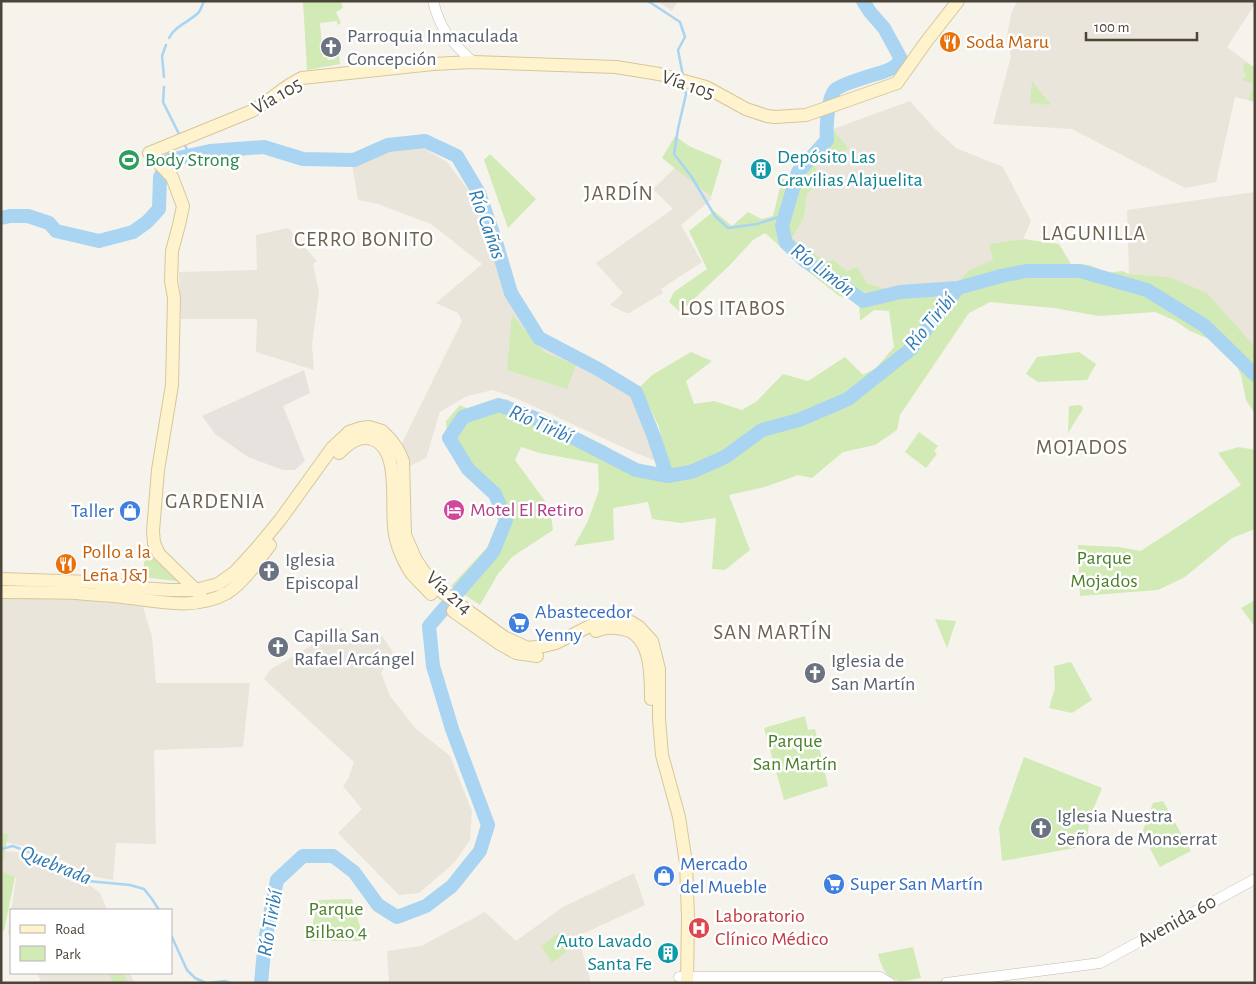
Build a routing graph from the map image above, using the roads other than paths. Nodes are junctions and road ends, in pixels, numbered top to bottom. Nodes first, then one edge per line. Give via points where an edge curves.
1 (432, 1) edge
2 (958, 1) edge
3 (473, 62) junction
4 (1, 579) edge
5 (1, 592) edge
6 (200, 596) junction
7 (1255, 880) edge
8 (683, 980) edge
9 (890, 983) edge
10 (946, 983) edge

1 - 3 street via 441,26
2 - 3 main road, Vía 105 via 897,82 806,115 767,116 746,109 706,87 660,74 616,67
3 - 6 main road, Vía 105 via 302,78 252,111 149,152 172,178 183,206 172,251 172,385 158,470 154,543 159,554
4 - 6 main road, Vía 214 via 92,582
5 - 6 main road, Vía 214 via 75,593 168,603 194,603
6 - 8 main road, Vía 214 via 227,592 237,585 270,547 339,453 353,441 369,438 379,442 389,456 393,472 395,538 412,574 500,644 516,653 538,656 609,627 634,634 643,644 650,667 651,732 679,863
7 - 10 street, Avenida 60 via 1100,963
8 - 9 street via 880,977

